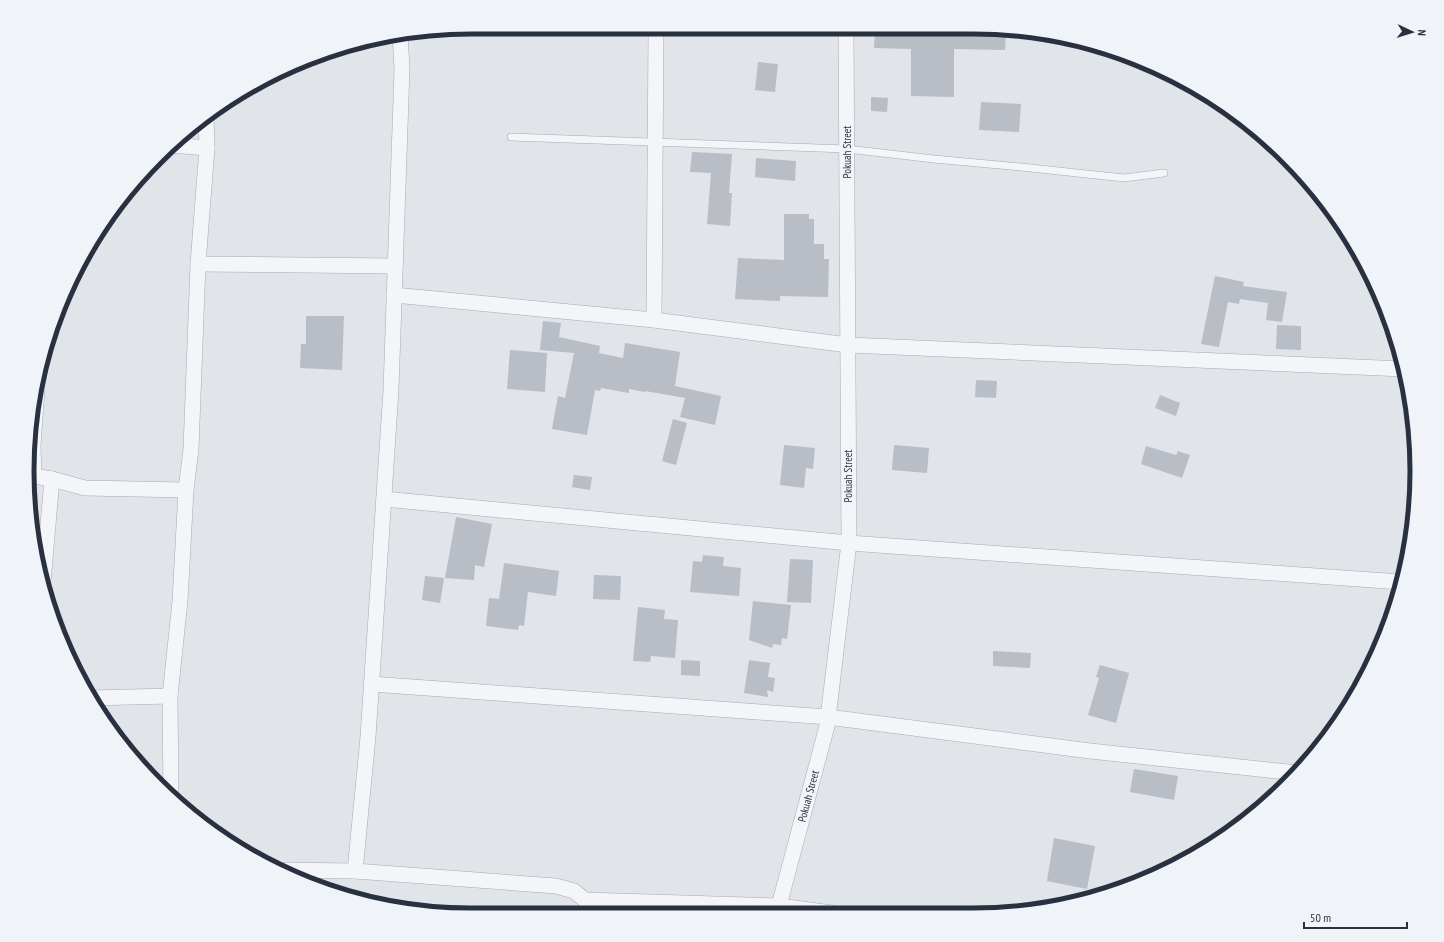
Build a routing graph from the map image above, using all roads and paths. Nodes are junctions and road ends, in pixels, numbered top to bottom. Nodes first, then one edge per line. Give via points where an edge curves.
1 (656, 34) edge
2 (846, 34) edge
3 (400, 40) edge
4 (206, 123) edge
5 (511, 137) dead end
6 (655, 142) junction
7 (179, 146) edge
8 (207, 148) junction
9 (847, 149) junction
10 (1164, 173) dead end
11 (198, 264) junction
12 (395, 266) junction
13 (394, 294) junction
14 (654, 320) junction
15 (848, 345) junction
16 (1398, 369) edge
17 (34, 476) edge
18 (52, 479) junction
19 (186, 490) junction
20 (384, 499) junction
21 (849, 543) junction
22 (44, 566) edge
23 (1396, 582) edge
24 (371, 684) junction
25 (170, 696) junction
26 (98, 698) edge
27 (828, 717) junction
28 (1289, 772) edge
29 (171, 788) edge
30 (294, 870) edge
31 (356, 871) junction
32 (587, 906) edge
33 (714, 908) edge
34 (778, 908) edge

1 - 6 street
2 - 9 street, Pokuah Street
3 - 12 street via 402,68
4 - 8 street
5 - 6 lane
6 - 9 lane
6 - 14 street
7 - 8 street
8 - 11 street
9 - 10 lane via 1124,178
9 - 15 street, Pokuah Street
11 - 12 street
11 - 19 street via 191,449
12 - 13 street
13 - 14 street
13 - 20 street
14 - 15 street
15 - 16 street
15 - 21 street, Pokuah Street
17 - 18 street
18 - 19 street via 85,488
18 - 22 street
19 - 25 street via 180,602
20 - 21 street
20 - 24 street
21 - 23 street
21 - 27 street, Pokuah Street
24 - 27 street
24 - 31 street
25 - 26 street
25 - 29 street
27 - 28 street via 1090,751
27 - 34 street, Pokuah Street
30 - 31 street
31 - 32 street via 556,886 574,890
32 - 33 street

